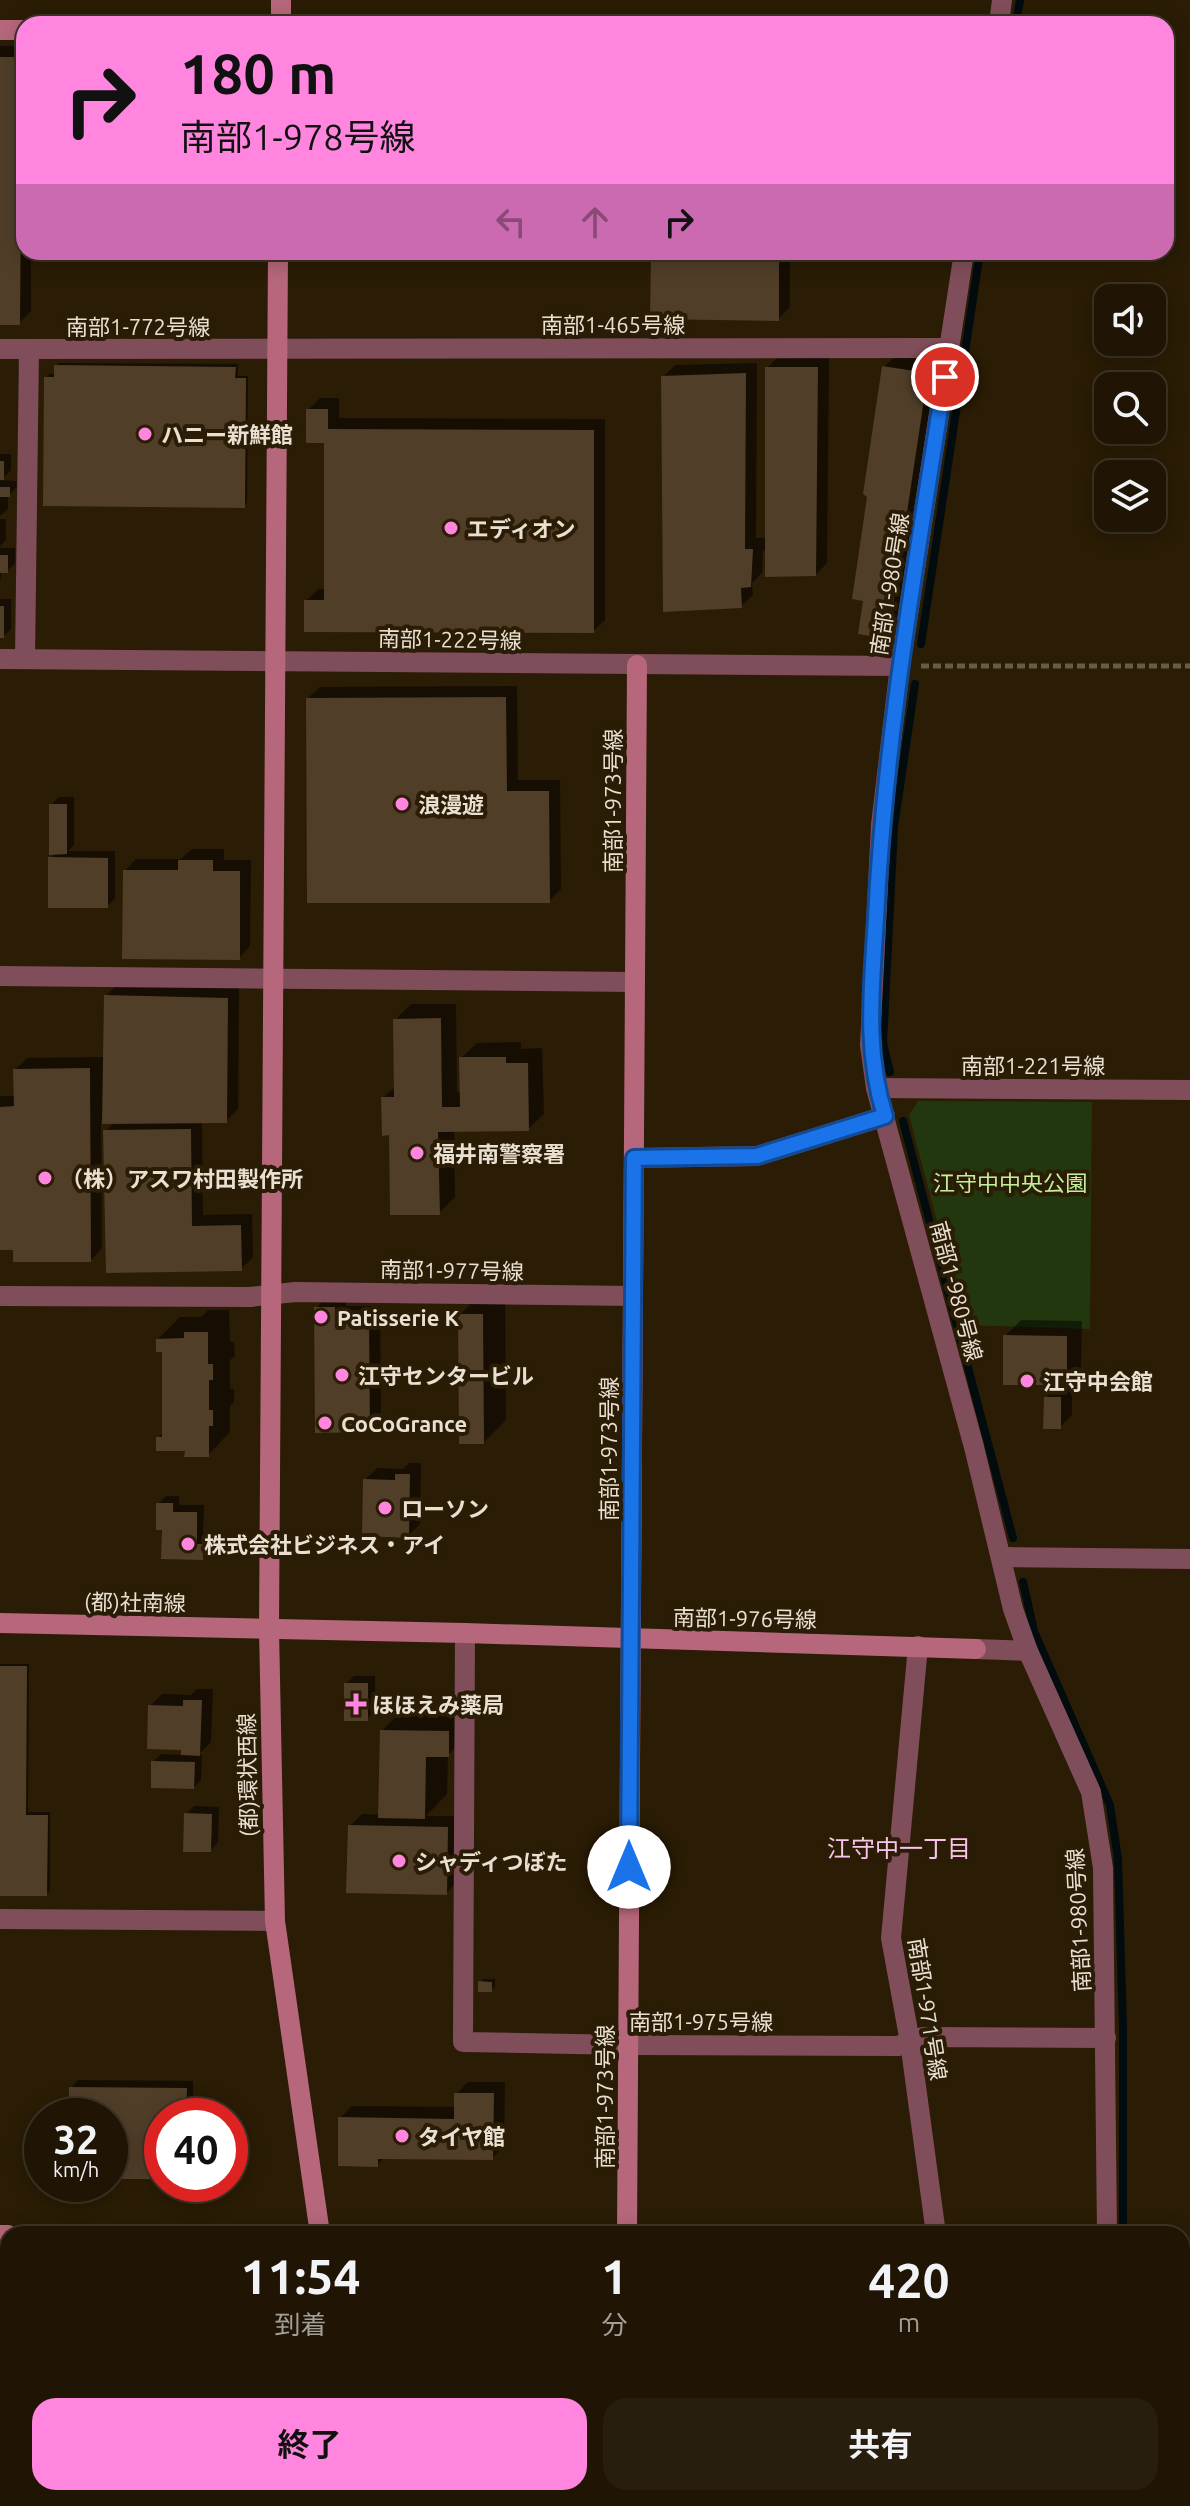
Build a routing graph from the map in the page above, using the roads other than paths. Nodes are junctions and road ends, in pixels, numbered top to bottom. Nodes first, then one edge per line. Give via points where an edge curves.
1 (278, 260) edge
2 (963, 260) edge
3 (949, 348) junction
4 (0, 349) edge
5 (29, 349) junction
6 (276, 349) junction
7 (0, 659) edge
8 (25, 659) junction
9 (274, 660) junction
10 (637, 665) junction
11 (900, 666) junction
12 (0, 976) edge
13 (272, 978) junction
14 (635, 982) junction
15 (876, 1088) junction
16 (1190, 1090) edge
17 (885, 1116) junction
18 (634, 1158) junction
19 (272, 1295) junction
20 (0, 1296) edge
21 (633, 1296) junction
22 (1002, 1557) junction
23 (1190, 1559) edge
24 (0, 1623) edge
25 (269, 1629) junction
26 (465, 1633) junction
27 (631, 1639) junction
28 (918, 1646) junction
29 (1028, 1651) junction
30 (0, 1919) edge
31 (275, 1921) junction
32 (1106, 2038) junction
33 (910, 2042) junction
34 (628, 2045) junction
35 (319, 2226) edge
36 (627, 2226) edge
37 (935, 2226) edge
38 (1107, 2226) edge

1 - 6 street, (都)環状西線
2 - 3 street, 南部1-980号線
3 - 6 street, 南部1-465号線
3 - 11 street, 南部1-980号線
4 - 5 street, 南部1-772号線
5 - 6 street, 南部1-772号線
5 - 8 street
6 - 9 street, (都)環状西線
7 - 8 street, 南部1-222号線
8 - 9 street, 南部1-222号線
9 - 10 street, 南部1-222号線
9 - 13 street, (都)環状西線
10 - 11 street, 南部1-222号線
10 - 14 street, 南部1-973号線
11 - 15 street, 南部1-980号線 via 879,855 870,1045
12 - 13 street
13 - 14 street
13 - 19 street, (都)環状西線
14 - 18 street, 南部1-973号線
15 - 16 street, 南部1-221号線
15 - 17 street, 南部1-980号線
17 - 18 street via 757,1156
17 - 22 street, 南部1-980号線
18 - 21 street, 南部1-973号線
19 - 20 street, 南部1-977号線
19 - 21 street, 南部1-977号線
19 - 25 street, (都)環状西線
21 - 27 street, 南部1-973号線
22 - 23 street
22 - 29 street, 南部1-980号線
24 - 25 street, (都)社南線
25 - 26 street, 南部1-976号線
25 - 31 street, (都)環状西線
26 - 27 street, 南部1-976号線
26 - 34 street, 南部1-975号線 via 463,2042
27 - 28 street, 南部1-976号線
27 - 34 street, 南部1-973号線
28 - 29 street, 南部1-976号線
28 - 33 street, 南部1-971号線 via 891,1938
29 - 32 street, 南部1-980号線 via 1091,1792 1103,1868
30 - 31 street
31 - 35 street, (都)環状西線
32 - 33 street, 南部1-975号線 via 923,2037
32 - 38 street, 南部1-980号線
33 - 34 street, 南部1-975号線
33 - 37 street, 南部1-971号線
34 - 36 street, 南部1-973号線

